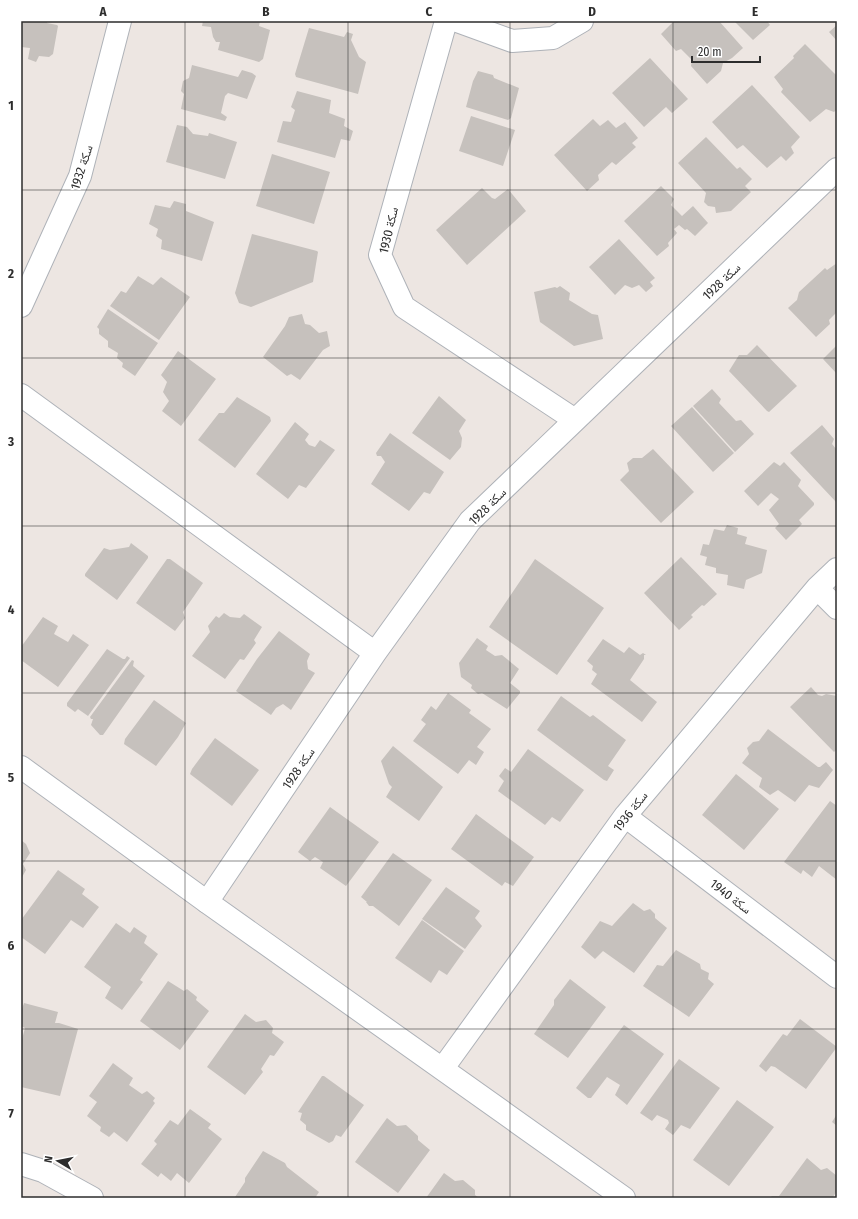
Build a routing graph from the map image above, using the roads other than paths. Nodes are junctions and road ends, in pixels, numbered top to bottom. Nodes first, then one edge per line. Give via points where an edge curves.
1 (120, 21) edge
2 (446, 21) edge
3 (458, 21) edge
4 (582, 21) edge
5 (833, 182) edge
6 (21, 306) edge
7 (21, 395) edge
8 (575, 420) junction
9 (837, 569) edge
10 (817, 588) junction
11 (837, 608) edge
12 (375, 653) junction
13 (21, 767) edge
14 (625, 816) junction
15 (207, 902) junction
16 (837, 977) edge
17 (443, 1068) junction
18 (21, 1164) edge
19 (92, 1198) edge
20 (624, 1198) edge

1 - 6 street, سكة 1932 via 80,176
2 - 8 street, سكة 1930 via 380,254 404,308
3 - 4 street via 512,41 553,38
5 - 8 street, سكة 1928
7 - 12 street
8 - 12 street, سكة 1928 via 470,521
9 - 10 street, سكة 1936
10 - 11 street
10 - 14 street, سكة 1936
12 - 15 street, سكة 1928
13 - 15 street
14 - 16 street, سكة 1940
14 - 17 street, سكة 1936
15 - 17 street
17 - 20 street
18 - 19 street via 43,1171

